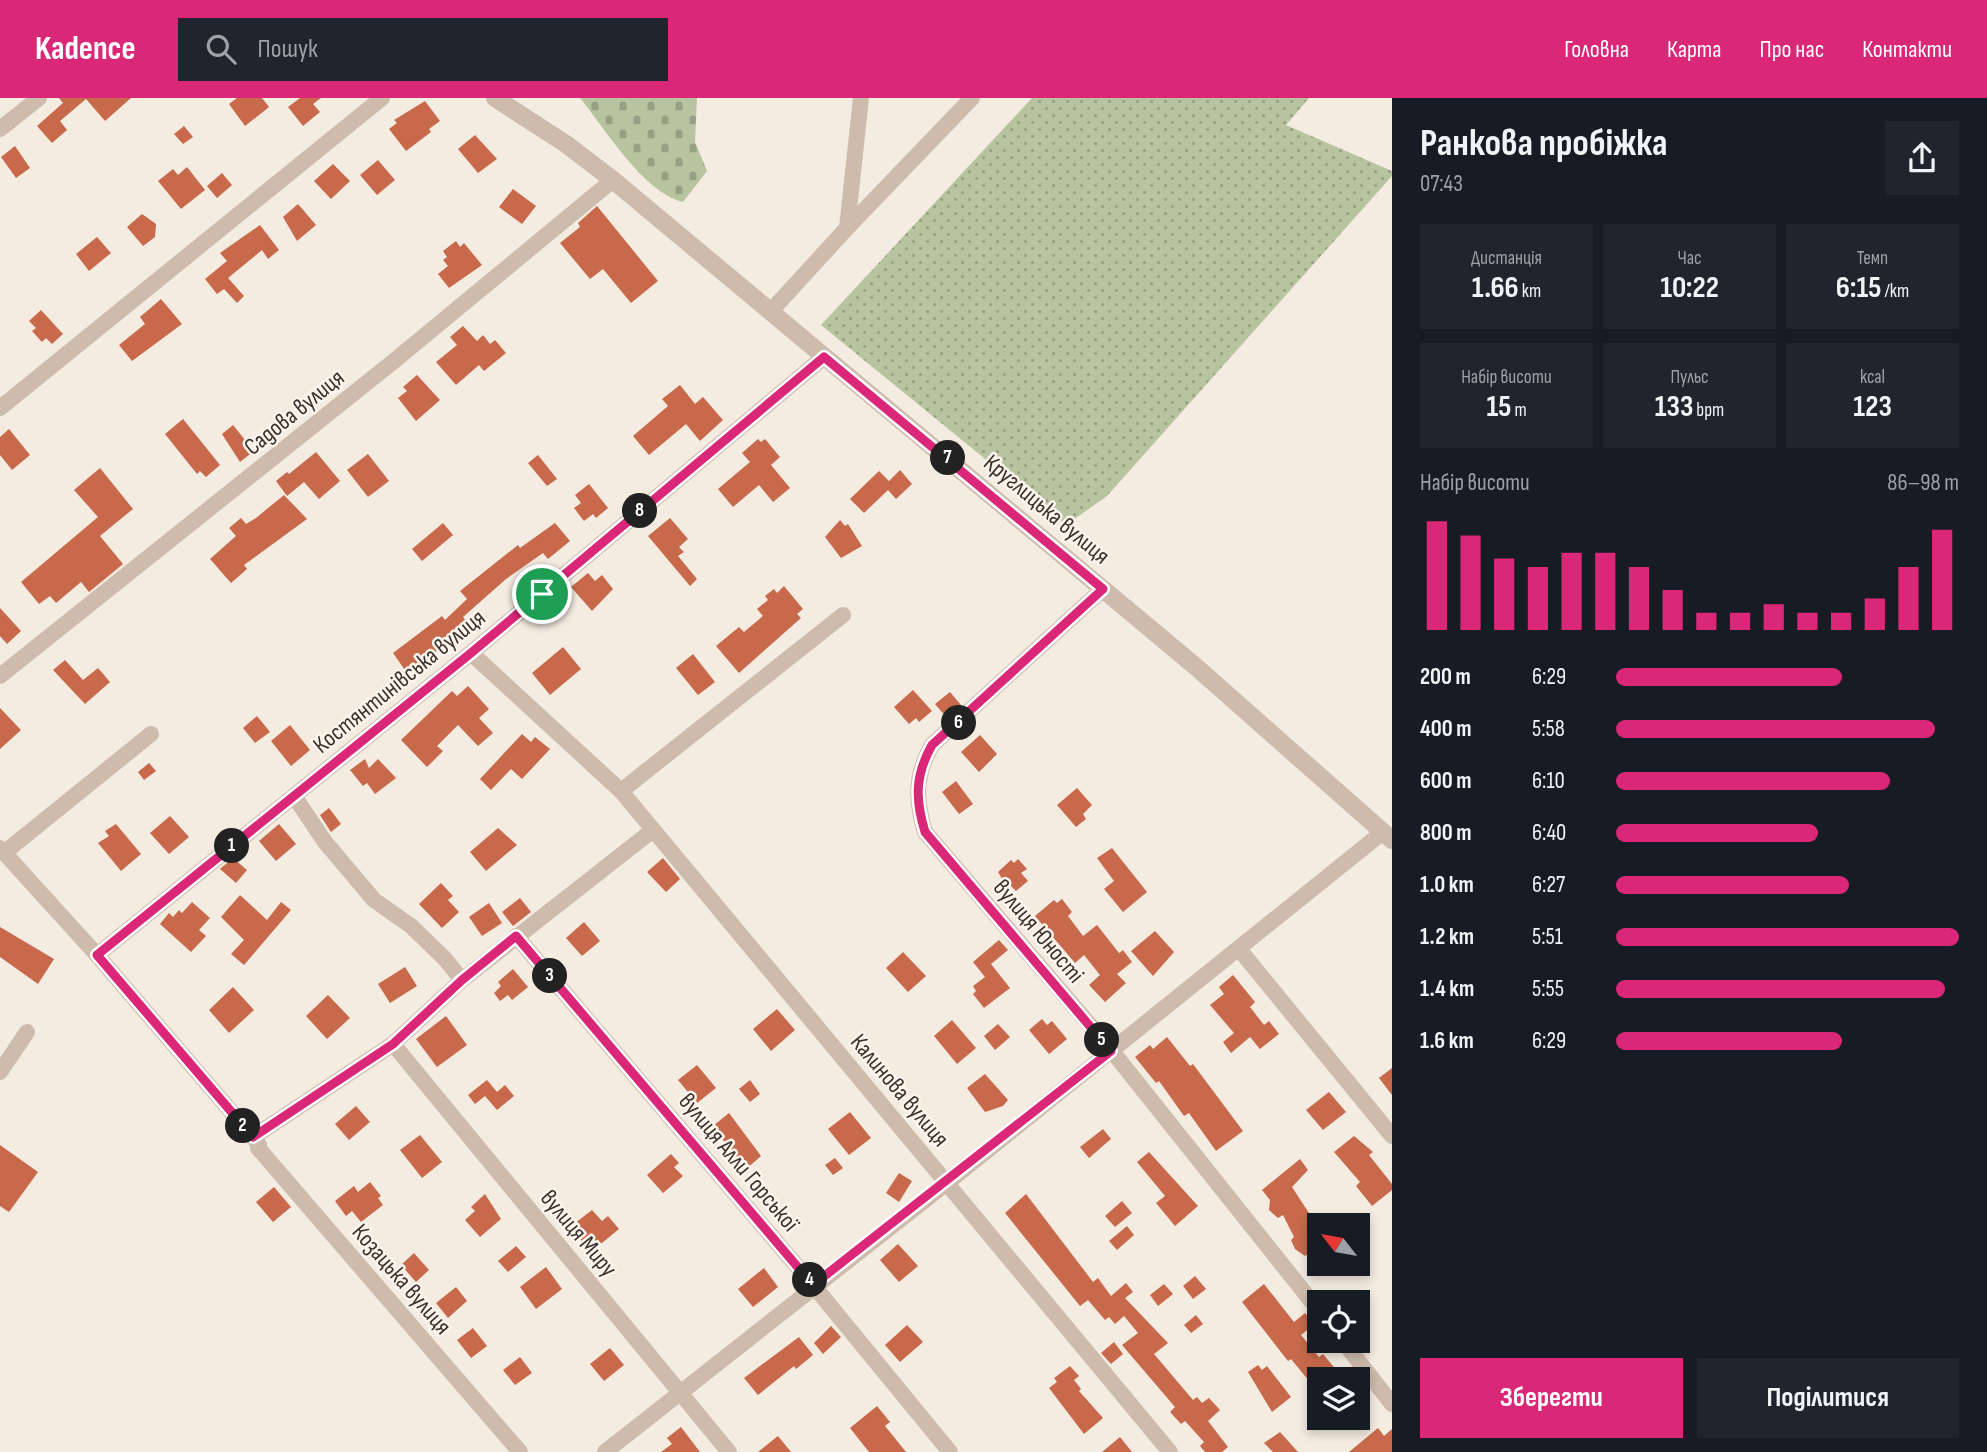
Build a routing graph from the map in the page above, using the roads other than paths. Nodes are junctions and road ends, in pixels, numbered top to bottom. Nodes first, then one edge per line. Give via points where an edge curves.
1 (39, 98) edge
2 (382, 98) edge
3 (495, 98) edge
4 (861, 98) edge
5 (972, 98) edge
6 (0, 129) edge
7 (613, 180) junction
8 (847, 228) junction
9 (771, 311) junction
10 (824, 357) junction
11 (0, 408) edge
12 (1103, 589) junction
13 (843, 615) dead end
14 (471, 653) junction
15 (0, 676) edge
16 (151, 734) dead end
17 (621, 791) junction
18 (294, 796) junction
19 (653, 830) junction
20 (1387, 836) edge
21 (2, 850) edge
22 (516, 936) junction
23 (1239, 948) junction
24 (97, 955) junction
25 (462, 980) junction
26 (27, 1032) dead end
27 (393, 1044) junction
28 (1111, 1051) junction
29 (0, 1072) edge
30 (1392, 1136) edge
31 (253, 1137) junction
32 (948, 1182) junction
33 (813, 1285) junction
34 (1307, 1296) edge
35 (1352, 1353) edge
36 (680, 1392) junction
37 (1392, 1404) edge
38 (520, 1452) edge
39 (605, 1452) edge
40 (729, 1452) edge
41 (950, 1452) edge
42 (1170, 1452) edge

1 - 6 street
2 - 11 street
3 - 7 street, Круглицька вулиця
4 - 8 street
5 - 8 street
7 - 9 street, Круглицька вулиця
7 - 15 street, Садова вулиця
8 - 9 street
9 - 10 street, Круглицька вулиця
10 - 12 street, Круглицька вулиця
10 - 14 street, Костянтинівська вулиця
12 - 20 street, Круглицька вулиця via 1286,743
12 - 28 street, вулиця Юності via 932,745 920,766 916,791 925,832
13 - 17 street
14 - 17 street, Калинова вулиця
14 - 18 street, Костянтинівська вулиця
16 - 21 street
17 - 19 street, Калинова вулиця
18 - 24 street, Костянтинівська вулиця
18 - 25 street via 374,900 411,926
19 - 22 street
19 - 32 street, Калинова вулиця
20 - 23 street
21 - 24 street, Козацька вулиця
22 - 25 street
22 - 33 street, вулиця Алли Горської
23 - 28 street
23 - 30 street
24 - 31 street, Козацька вулиця
25 - 27 street
26 - 29 street
27 - 31 street
27 - 36 street, вулиця Миру
28 - 32 street
28 - 34 street, вулиця Юності
31 - 38 street, Козацька вулиця
32 - 33 street
32 - 42 street, Калинова вулиця
33 - 36 street
33 - 41 street, вулиця Алли Горської
35 - 37 street
36 - 39 street
36 - 40 street, вулиця Миру

